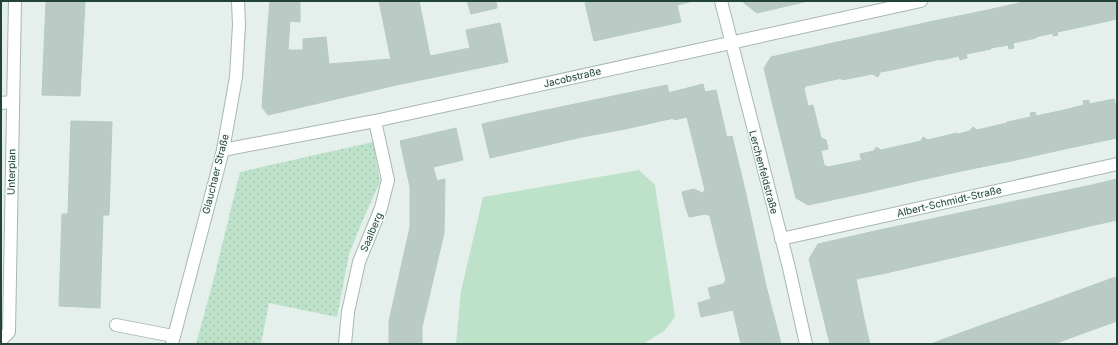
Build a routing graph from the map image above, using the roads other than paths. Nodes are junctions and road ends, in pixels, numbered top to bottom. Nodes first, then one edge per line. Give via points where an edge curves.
1 (14, 1) edge
2 (238, 1) edge
3 (721, 1) edge
4 (921, 1) edge
5 (732, 42) junction
6 (7, 103) edge
7 (376, 121) junction
8 (223, 150) junction
9 (1117, 164) edge
10 (781, 239) junction
11 (116, 325) dead end
12 (1, 340) edge
13 (172, 340) edge
14 (345, 344) edge
15 (806, 344) edge

1 - 6 street, Unterplan
2 - 8 street, Glauchaer Straße via 236,77
3 - 5 street, Lerchenfeldstraße
4 - 5 street, Jacobstraße
5 - 7 street, Jacobstraße
5 - 10 street, Lerchenfeldstraße
6 - 12 street, Unterplan via 9,332
7 - 8 street, Jacobstraße
7 - 14 street, Saalberg via 388,180 381,208 359,262 348,312
8 - 13 street, Glauchaer Straße
9 - 10 street, Albert-Schmidt-Straße
10 - 15 street, Lerchenfeldstraße
11 - 13 street

